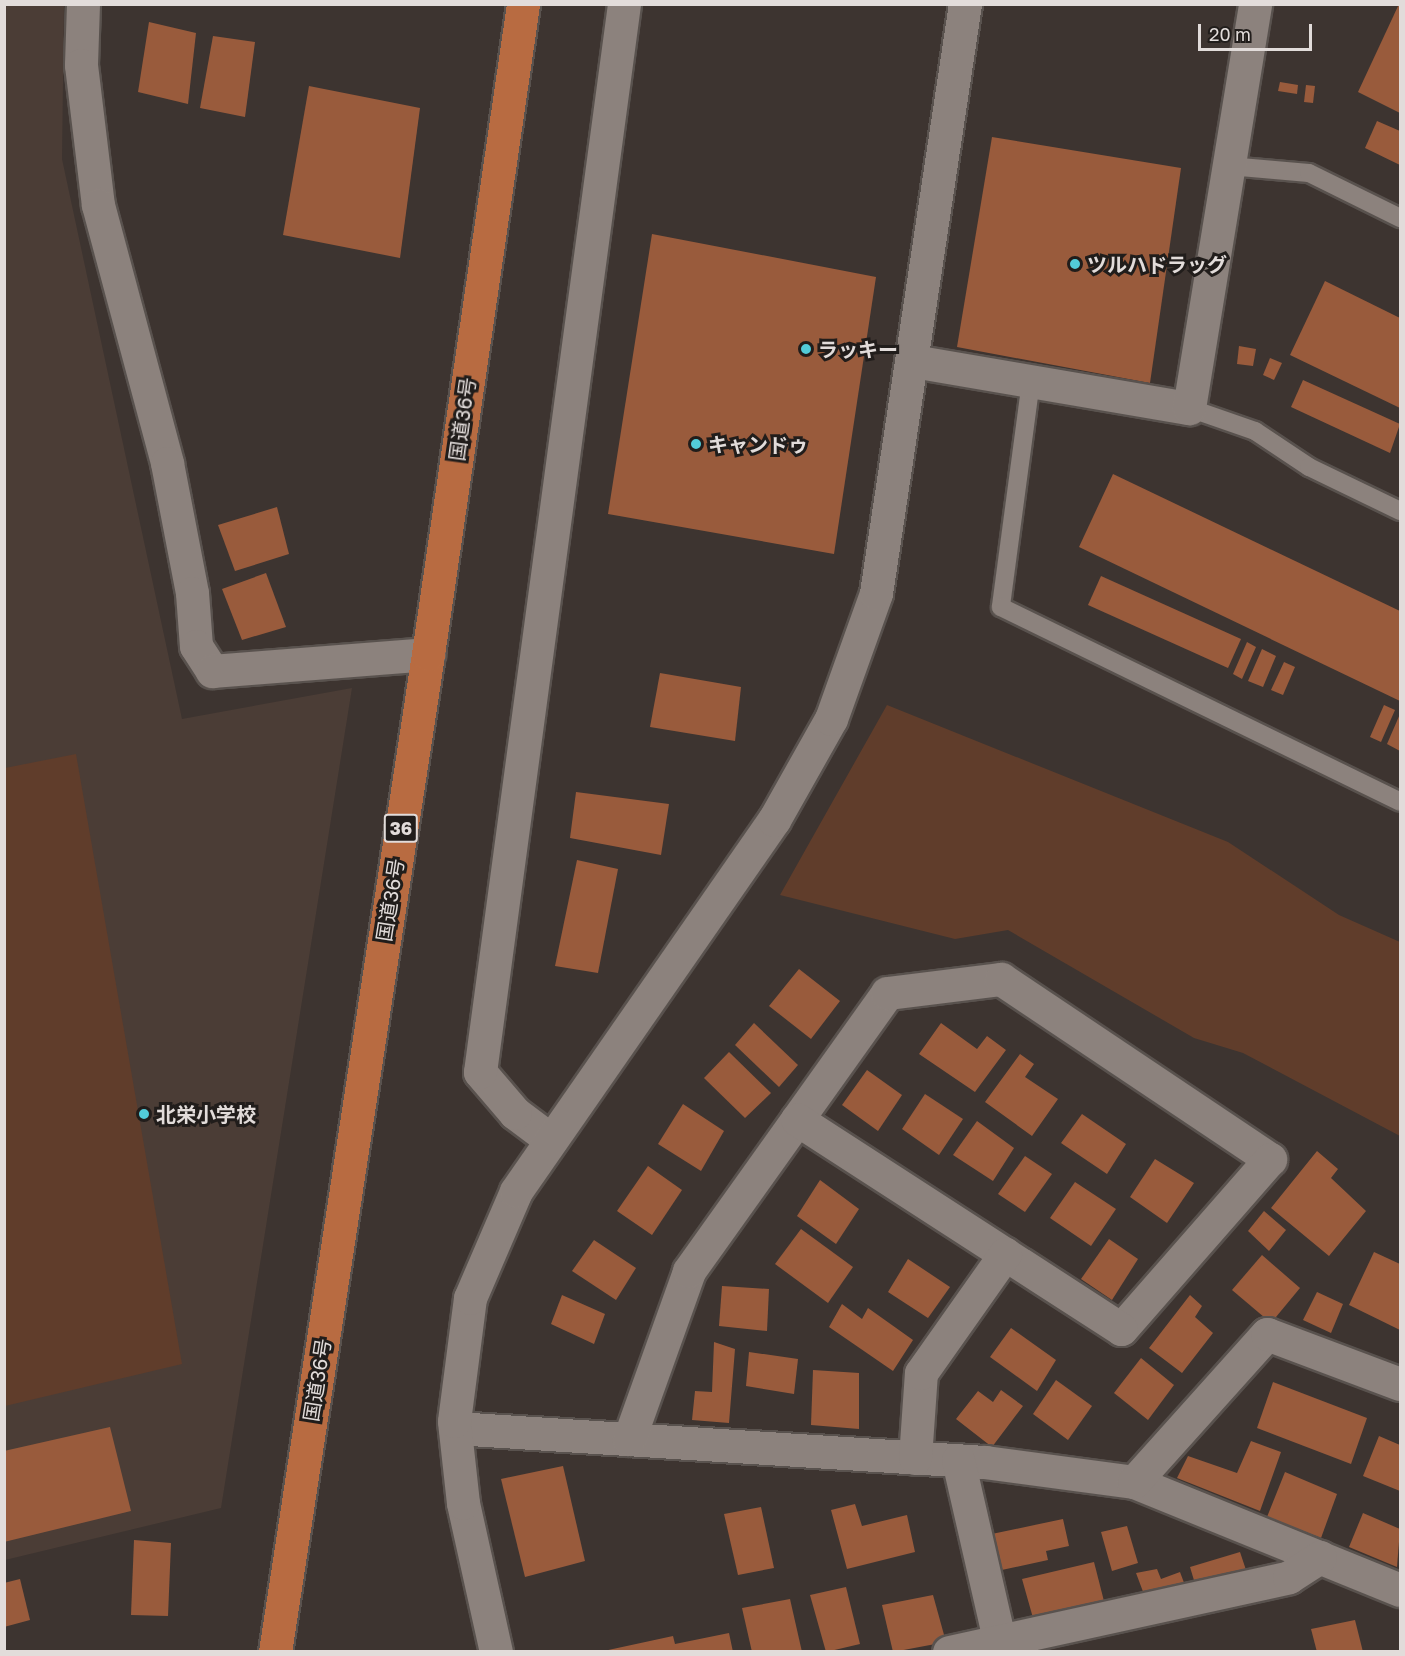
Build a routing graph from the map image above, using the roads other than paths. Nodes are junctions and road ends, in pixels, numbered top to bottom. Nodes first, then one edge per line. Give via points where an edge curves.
1 (83, 4) edge
2 (523, 4) edge
3 (624, 4) edge
4 (964, 4) edge
5 (1255, 4) edge
6 (1229, 165) junction
7 (1401, 218) edge
8 (912, 361) junction
9 (1031, 381) junction
10 (1189, 408) junction
11 (1401, 511) edge
12 (428, 654) junction
13 (1401, 802) edge
14 (797, 1119) junction
15 (551, 1140) junction
16 (1005, 1254) junction
17 (1401, 1384) edge
18 (454, 1428) junction
19 (629, 1439) junction
20 (915, 1458) junction
21 (957, 1460) junction
22 (1134, 1482) junction
23 (1320, 1557) junction
24 (1401, 1590) edge
25 (1001, 1646) edge
26 (275, 1652) edge
27 (496, 1652) edge
28 (950, 1652) edge

1 - 12 street via 81,65 98,205 167,463 192,593 196,646 212,671
2 - 12 highway, 国道36号 / 36
3 - 15 street via 480,1072 514,1113
4 - 8 street
5 - 6 street
6 - 7 lane via 1309,173
6 - 10 street
8 - 9 street
8 - 15 street via 876,593 831,719 774,820
9 - 10 street
9 - 13 lane via 1002,607
10 - 11 lane via 1256,431 1308,467
12 - 26 highway, 国道36号 / 36
14 - 16 street
14 - 16 street via 886,993 1001,979 1270,1159 1121,1329
14 - 19 street via 689,1271
15 - 18 street via 516,1191 470,1298
16 - 20 street via 921,1373
17 - 22 street via 1267,1334
18 - 19 street
18 - 27 street via 464,1503
19 - 20 street
20 - 21 street
21 - 22 street
21 - 25 street
22 - 23 street
23 - 24 street
23 - 25 street via 1289,1577
25 - 28 street

